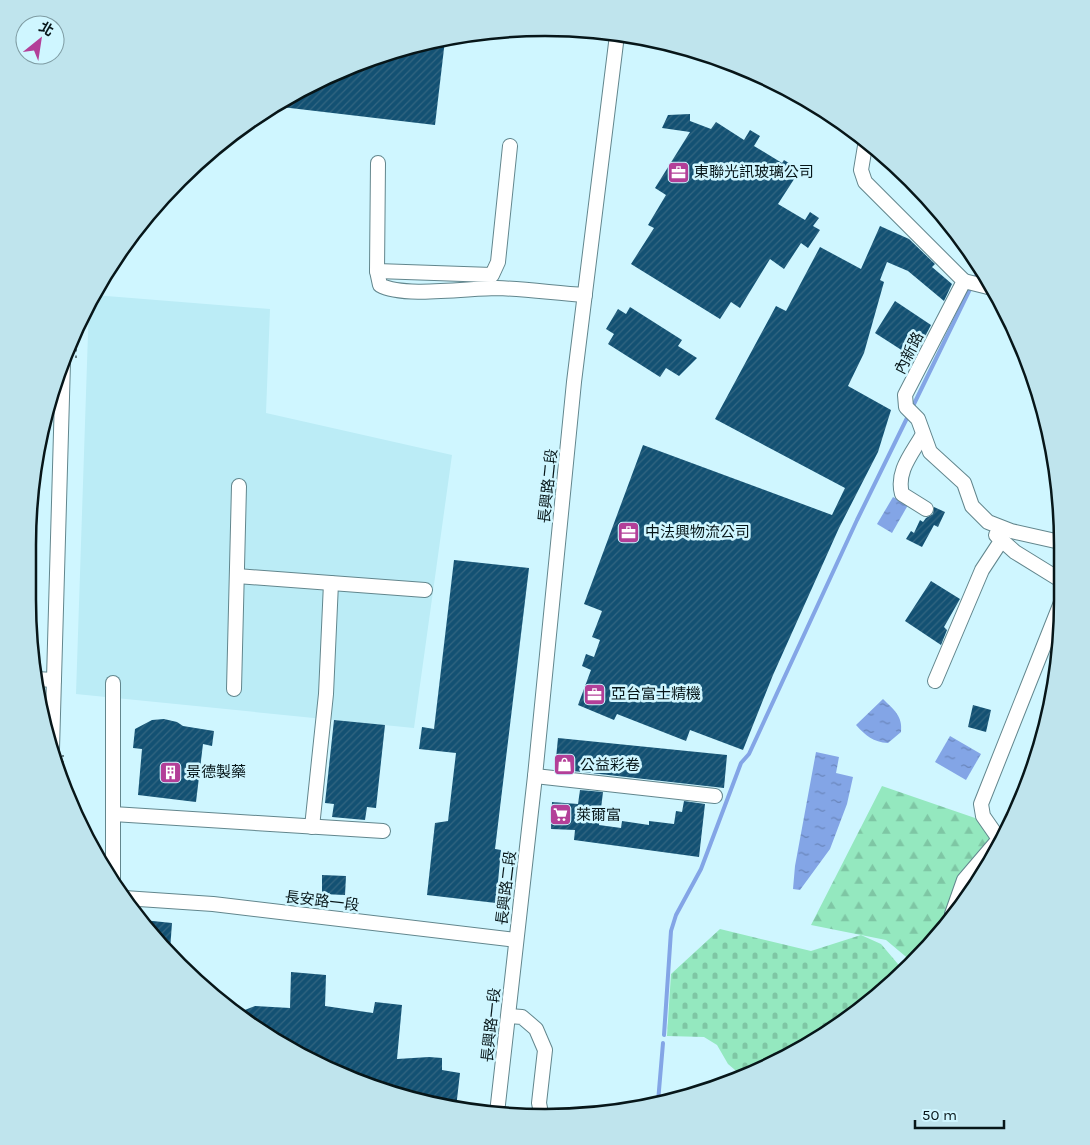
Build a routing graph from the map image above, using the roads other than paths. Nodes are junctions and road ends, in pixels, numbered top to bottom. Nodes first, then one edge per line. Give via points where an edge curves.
1 (616, 42) edge
2 (510, 146) dead end
3 (864, 149) edge
4 (378, 163) dead end
5 (376, 271) junction
6 (964, 281) junction
7 (983, 286) edge
8 (585, 295) junction
9 (63, 380) edge
10 (922, 436) junction
11 (239, 486) dead end
12 (926, 510) dead end
13 (994, 524) junction
14 (1001, 541) junction
15 (1054, 541) edge
16 (238, 576) junction
17 (1054, 577) edge
18 (331, 583) junction
19 (425, 590) dead end
20 (1053, 622) edge
21 (43, 679) edge
22 (54, 680) junction
23 (935, 681) dead end
24 (113, 684) dead end
25 (234, 689) dead end
26 (53, 726) edge
27 (536, 776) junction
28 (715, 796) dead end
29 (112, 814) junction
30 (312, 827) junction
31 (383, 831) dead end
32 (996, 835) edge
33 (985, 855) edge
34 (112, 867) edge
35 (958, 897) edge
36 (133, 899) edge
37 (516, 940) junction
38 (509, 1016) junction
39 (498, 1106) edge
40 (540, 1109) edge

1 - 8 street, 長興路二段
2 - 5 street via 498,262 492,275
3 - 6 street via 861,170 865,182
4 - 5 street
5 - 8 street via 380,286 387,290 498,288
6 - 7 street
6 - 10 street, 內新路 via 905,395 906,407 918,419
8 - 27 street, 長興路二段
9 - 22 street
10 - 12 street via 899,482 902,494
10 - 13 street, 內新路 via 930,452 964,483 972,506
11 - 16 street
13 - 14 street via 997,538
13 - 15 street, 內新路
14 - 17 street
14 - 23 street via 982,570
16 - 18 street
16 - 25 street
18 - 19 street
18 - 30 street via 326,694
20 - 32 street via 981,804 983,816
21 - 22 street
22 - 26 street
24 - 29 street
27 - 28 street
27 - 37 street, 長興路二段
29 - 30 street
29 - 34 street
30 - 31 street
33 - 35 street via 964,880
36 - 37 street, 長安路一段 via 214,904
37 - 38 street, 長興路一段
38 - 39 street, 長興路一段
38 - 40 street via 522,1017 536,1029 545,1050

